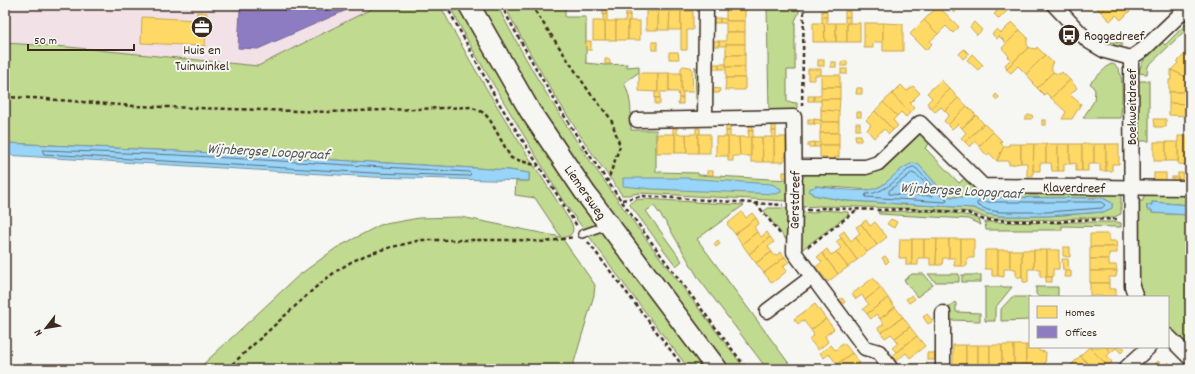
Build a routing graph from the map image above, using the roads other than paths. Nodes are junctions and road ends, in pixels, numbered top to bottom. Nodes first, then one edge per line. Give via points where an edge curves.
1 (469, 5) edge
2 (706, 5) edge
3 (1054, 5) edge
4 (1190, 5) edge
5 (1131, 58) junction
6 (705, 118) junction
7 (637, 120) dead end
8 (795, 167) junction
9 (1131, 188) junction
10 (1190, 188) edge
11 (609, 224) junction
12 (582, 234) road end
13 (812, 277) junction
14 (1136, 296) edge
15 (767, 311) dead end
16 (943, 312) dead end
17 (1169, 337) edge
18 (1148, 348) edge
19 (1190, 358) edge
20 (717, 369) edge
21 (891, 369) edge
22 (944, 369) edge
23 (1126, 369) edge

1 - 11 main road, Liemersweg via 530,112
2 - 6 street
3 - 5 street via 1088,41 1105,51
4 - 5 street, Boekweitdreef
5 - 9 street, Boekweitdreef
6 - 7 street
6 - 8 street, Gerstdreef via 794,117
8 - 9 street, Klaverdreef via 866,167 878,163 920,123 983,186
8 - 13 street, Gerstdreef via 795,254
9 - 10 street
9 - 14 street, Boekweitdreef via 1132,286
11 - 12 lane
11 - 20 main road, Liemersweg
13 - 15 street
13 - 21 street via 865,348 879,352
16 - 22 street
17 - 19 street
18 - 23 street

